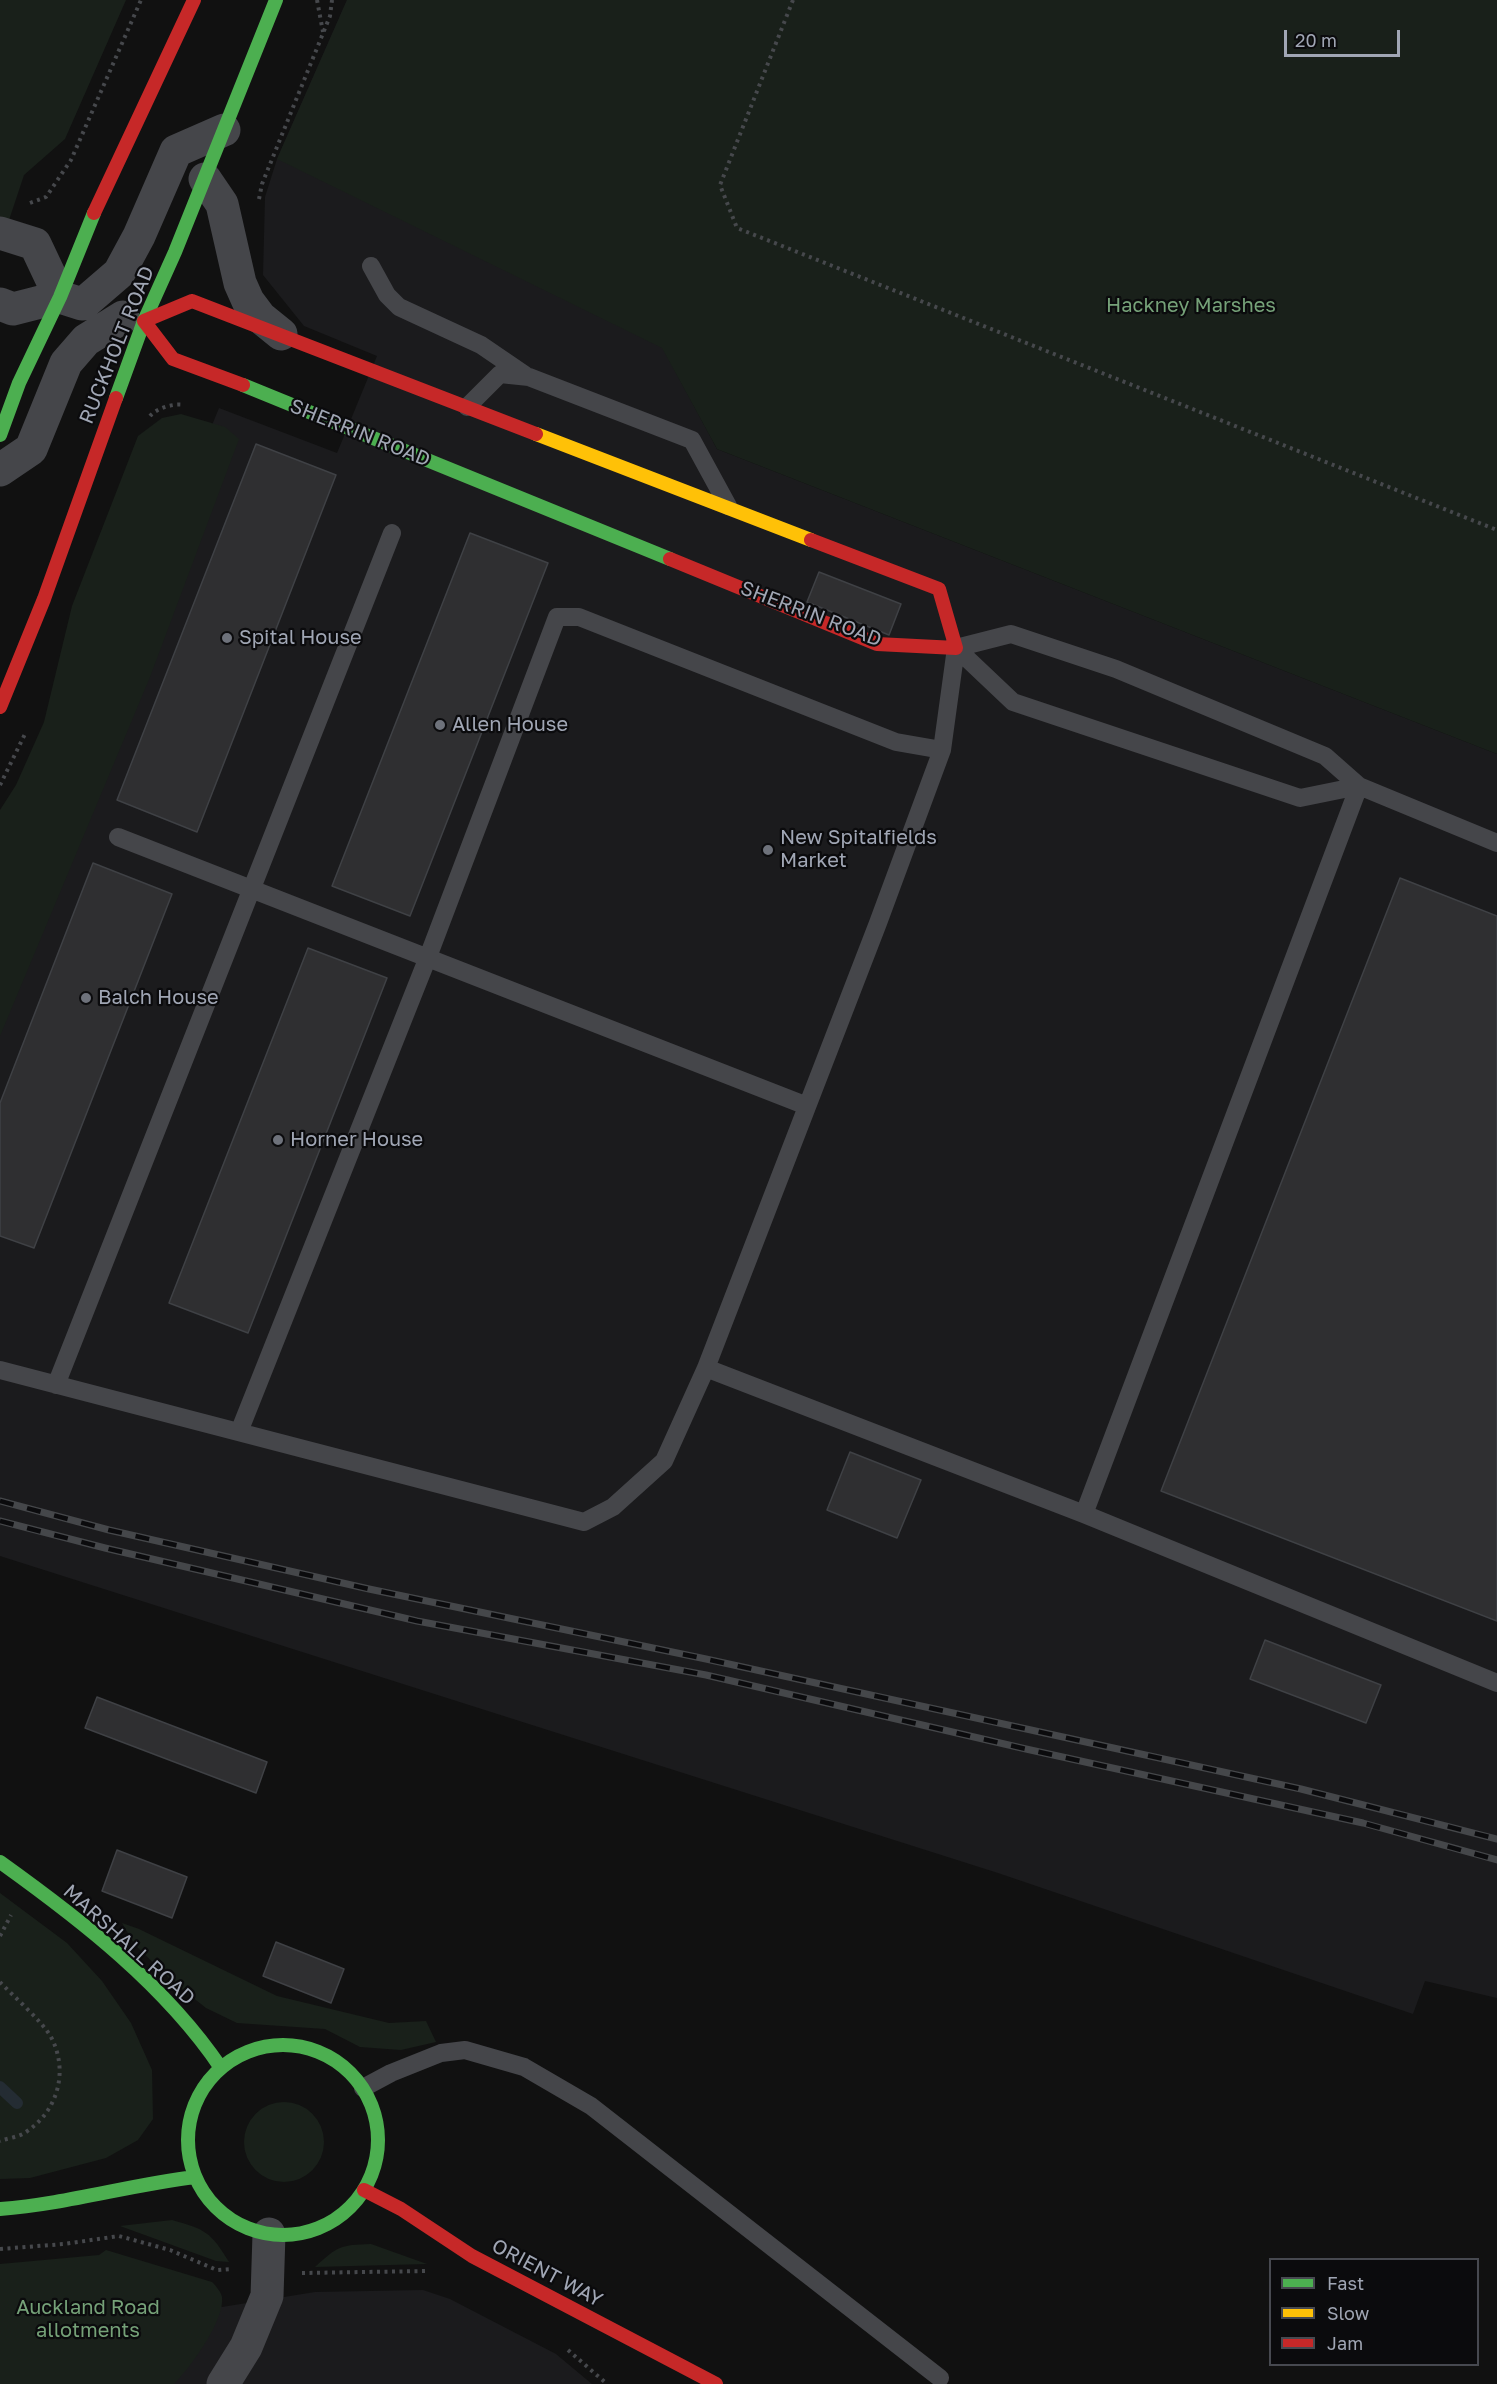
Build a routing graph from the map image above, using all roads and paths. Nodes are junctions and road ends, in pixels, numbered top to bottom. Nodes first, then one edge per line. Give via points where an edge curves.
1 (141, 0) edge
2 (194, 0) edge
3 (276, 0) edge
4 (316, 0) edge
5 (332, 0) edge
6 (793, 0) edge
7 (323, 33) junction
8 (224, 130) junction
9 (205, 179) junction
10 (258, 204) dead end
11 (23, 206) dead end
12 (0, 233) edge
13 (371, 266) dead end
14 (71, 301) junction
15 (0, 304) edge
16 (134, 319) junction
17 (281, 334) junction
18 (529, 377) junction
19 (191, 407) dead end
20 (467, 407) junction
21 (148, 418) dead end
22 (0, 435) edge
23 (0, 470) edge
24 (729, 509) junction
25 (1497, 530) edge
26 (392, 533) dead end
27 (956, 648) junction
28 (0, 707) edge
29 (942, 750) junction
30 (1359, 786) junction
31 (118, 837) dead end
32 (1497, 843) edge
33 (252, 888) junction
34 (428, 957) junction
35 (807, 1106) junction
36 (706, 1368) junction
37 (0, 1370) edge
38 (56, 1385) junction
39 (239, 1432) junction
40 (1084, 1514) junction
41 (1497, 1683) edge
42 (0, 1863) edge
43 (0, 1982) edge
44 (221, 2068) junction
45 (363, 2088) junction
46 (0, 2141) edge
47 (195, 2177) junction
48 (364, 2190) junction
49 (0, 2209) edge
50 (269, 2234) junction
51 (0, 2249) edge
52 (234, 2269) dead end
53 (434, 2271) dead end
54 (309, 2273) dead end
55 (566, 2349) dead end
56 (940, 2378) dead end
57 (223, 2384) edge
58 (607, 2384) edge
59 (716, 2384) edge

1 - 11 path via 71,160 46,197
2 - 14 street via 98,202
3 - 8 street, RUCKHOLT ROAD
4 - 7 path
5 - 7 path
6 - 25 path via 720,185 737,228
7 - 10 path via 262,184
8 - 9 street, RUCKHOLT ROAD
8 - 14 street via 176,151 119,273
9 - 16 street, RUCKHOLT ROAD
9 - 17 street via 222,204 240,284 248,301
12 - 14 street via 35,244
13 - 18 lane via 387,295 399,307 481,345
14 - 15 street via 13,309
14 - 16 street
14 - 22 street via 19,383
16 - 17 street via 192,301
16 - 23 street via 86,340 66,363 31,449
16 - 27 street, SHERRIN ROAD via 173,359 877,644
16 - 28 street, RUCKHOLT ROAD via 44,599
17 - 20 street
18 - 20 lane via 500,374
18 - 24 lane via 692,440
19 - 21 path via 180,404 154,411
20 - 24 street
24 - 27 street via 939,589
26 - 33 lane
27 - 29 lane
27 - 30 lane via 1011,634 1116,669 1325,756
27 - 30 lane via 1013,702 1300,798
29 - 34 lane via 896,742 579,617 557,617
29 - 35 lane
30 - 32 lane
30 - 40 lane
31 - 33 lane
33 - 34 lane
33 - 38 lane
34 - 35 lane
34 - 39 lane
35 - 36 lane
36 - 39 lane via 664,1461 613,1507 584,1522
36 - 40 lane
37 - 38 lane
38 - 39 lane
40 - 41 lane
42 - 44 street, MARSHALL ROAD via 89,1930 152,1986 207,2045
43 - 46 path via 51,2036 60,2064 57,2094 46,2115 25,2133
44 - 45 street via 258,2048 300,2047 340,2064
44 - 47 street via 192,2109 187,2138
45 - 48 street via 375,2115 378,2147
45 - 56 lane via 441,2053 465,2050 524,2067 591,2106
47 - 49 street via 162,2180 32,2208
47 - 50 street via 227,2218
48 - 50 street via 330,2223 305,2233
48 - 59 street, ORIENT WAY via 401,2209 472,2256
50 - 57 street via 267,2296 246,2347
51 - 52 path via 118,2236 170,2250 217,2270
53 - 54 path
55 - 58 path

